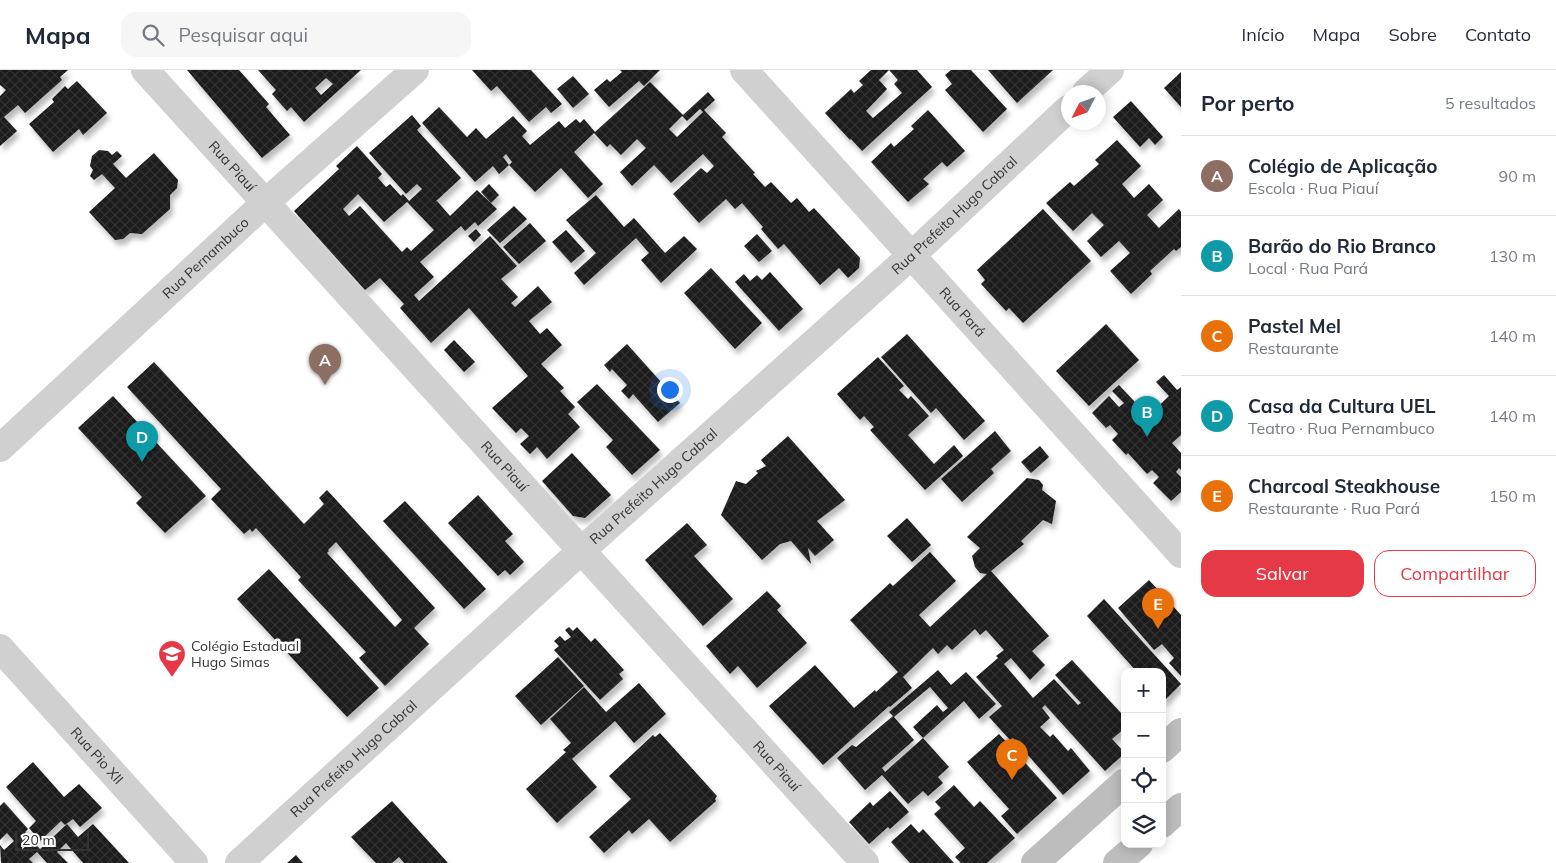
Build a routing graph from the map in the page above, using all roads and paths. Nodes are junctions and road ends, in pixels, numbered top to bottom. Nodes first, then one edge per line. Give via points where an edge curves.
1 (145, 70) edge
2 (415, 70) edge
3 (744, 70) edge
4 (1110, 70) edge
5 (1094, 85) edge
6 (1061, 116) edge
7 (266, 202) junction
8 (912, 255) junction
9 (0, 448) edge
10 (582, 550) junction
11 (1181, 554) edge
12 (0, 648) edge
13 (1181, 732) edge
14 (1166, 745) edge
15 (1121, 786) edge
16 (1181, 808) edge
17 (1166, 821) edge
18 (1135, 848) edge
19 (194, 863) edge
20 (239, 863) edge
21 (865, 863) edge
22 (1035, 863) edge
23 (1118, 863) edge

1 - 7 street, Rua Piauí
2 - 7 street, Rua Pernambuco
3 - 8 street, Rua Pará
4 - 5 street
6 - 8 street, Rua Prefeito Hugo Cabral
7 - 9 street, Rua Pernambuco
7 - 10 street, Rua Piauí
8 - 10 street, Rua Prefeito Hugo Cabral
8 - 11 street, Rua Pará
10 - 20 street, Rua Prefeito Hugo Cabral
10 - 21 street, Rua Piauí
12 - 19 street, Rua Pio XII
13 - 14 main road
15 - 22 main road
16 - 17 main road
18 - 23 main road

